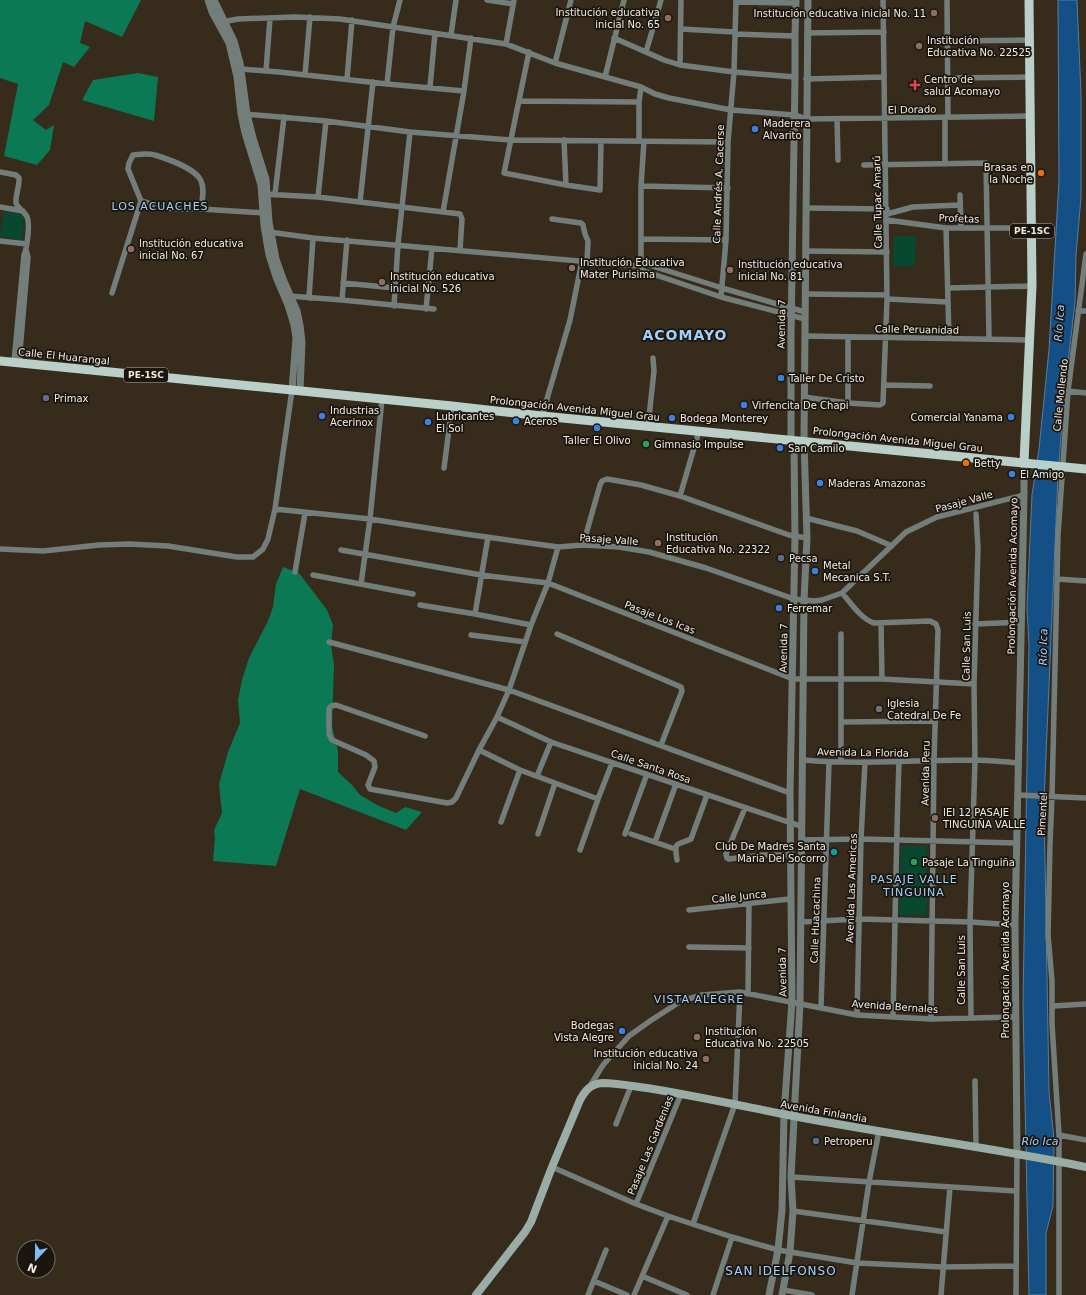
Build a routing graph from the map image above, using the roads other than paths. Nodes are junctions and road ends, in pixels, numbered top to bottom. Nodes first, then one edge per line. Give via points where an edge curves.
1 (208, 0) edge
2 (214, 0) edge
3 (400, 0) edge
4 (456, 0) edge
5 (487, 0) edge
6 (571, 0) edge
7 (624, 0) edge
8 (661, 0) edge
9 (681, 0) edge
10 (808, 0) edge
11 (883, 0) edge
12 (947, 0) edge
13 (1029, 0) edge
14 (736, 1) edge
15 (796, 1) edge
16 (514, 2) edge
17 (310, 17) junction
18 (270, 18) junction
19 (352, 20) junction
20 (221, 22) junction
21 (393, 27) junction
22 (680, 29) junction
23 (884, 32) junction
24 (435, 33) junction
25 (735, 33) junction
26 (808, 33) junction
27 (451, 35) junction
28 (795, 36) junction
29 (471, 38) junction
30 (614, 38) junction
31 (1030, 40) junction
32 (947, 41) junction
33 (506, 44) junction
34 (529, 52) junction
35 (646, 52) junction
36 (555, 63) junction
37 (680, 65) junction
38 (241, 69) junction
39 (266, 71) junction
40 (734, 72) junction
41 (305, 75) junction
42 (605, 77) junction
43 (795, 77) junction
44 (884, 77) junction
45 (1030, 77) junction
46 (947, 78) junction
47 (806, 79) junction
48 (347, 80) junction
49 (373, 82) junction
50 (386, 84) junction
51 (430, 87) junction
52 (641, 87) junction
53 (464, 90) junction
54 (520, 101) junction
55 (640, 102) junction
56 (731, 110) junction
57 (244, 114) junction
58 (795, 115) junction
59 (284, 116) junction
60 (1031, 116) junction
61 (946, 117) junction
62 (837, 118) junction
63 (885, 118) junction
64 (807, 119) junction
65 (326, 121) junction
66 (369, 126) junction
67 (410, 132) junction
68 (457, 135) junction
69 (512, 140) junction
70 (564, 140) junction
71 (601, 141) junction
72 (642, 141) junction
73 (728, 142) junction
74 (838, 160) dead end
75 (886, 164) junction
76 (945, 164) junction
77 (864, 165) dead end
78 (0, 172) edge
79 (566, 185) junction
80 (641, 186) junction
81 (728, 188) junction
82 (269, 194) junction
83 (960, 195) dead end
84 (318, 197) junction
85 (141, 201) junction
86 (360, 202) junction
87 (960, 205) junction
88 (0, 207) edge
89 (402, 207) junction
90 (806, 208) junction
91 (201, 209) junction
92 (23, 211) junction
93 (265, 212) junction
94 (443, 212) junction
95 (887, 214) junction
96 (552, 219) dead end
97 (946, 228) junction
98 (961, 228) junction
99 (987, 228) junction
100 (1032, 228) junction
101 (268, 232) junction
102 (313, 238) junction
103 (642, 239) junction
104 (347, 240) junction
105 (726, 240) junction
106 (0, 241) edge
107 (398, 244) junction
108 (26, 247) junction
109 (432, 248) junction
110 (460, 250) junction
111 (806, 251) junction
112 (887, 252) junction
113 (1086, 254) edge
114 (584, 261) junction
115 (639, 265) junction
116 (343, 283) junction
117 (1032, 286) junction
118 (988, 287) junction
119 (395, 288) junction
120 (722, 288) junction
121 (948, 288) junction
122 (112, 293) dead end
123 (805, 294) junction
124 (287, 296) junction
125 (721, 297) junction
126 (887, 297) junction
127 (309, 298) junction
128 (342, 300) junction
129 (948, 302) junction
130 (394, 306) junction
131 (426, 309) junction
132 (434, 309) dead end
133 (1078, 311) junction
134 (1086, 311) edge
135 (791, 312) junction
136 (805, 316) junction
137 (805, 336) junction
138 (848, 337) junction
139 (886, 337) junction
140 (949, 338) junction
141 (989, 338) junction
142 (1029, 340) junction
143 (653, 358) dead end
144 (0, 361) edge
145 (16, 362) junction
146 (884, 385) junction
147 (930, 386) dead end
148 (296, 390) junction
149 (1068, 391) junction
150 (1086, 393) edge
151 (804, 397) junction
152 (382, 399) junction
153 (848, 403) junction
154 (452, 406) junction
155 (542, 416) junction
156 (648, 426) junction
157 (699, 431) junction
158 (791, 440) junction
159 (804, 441) junction
160 (1028, 463) junction
161 (1061, 466) junction
162 (444, 468) dead end
163 (1086, 469) edge
164 (1024, 495) junction
165 (680, 496) junction
166 (275, 508) junction
167 (305, 513) junction
168 (976, 514) dead end
169 (806, 518) junction
170 (370, 519) junction
171 (488, 537) junction
172 (795, 537) junction
173 (807, 538) junction
174 (583, 545) junction
175 (892, 546) junction
176 (558, 547) junction
177 (0, 549) edge
178 (341, 550) dead end
179 (365, 554) junction
180 (295, 572) dead end
181 (313, 575) dead end
182 (481, 575) junction
183 (1057, 578) junction
184 (1086, 581) edge
185 (548, 583) junction
186 (361, 584) junction
187 (842, 593) junction
188 (413, 594) dead end
189 (794, 598) junction
190 (804, 600) junction
191 (420, 605) dead end
192 (475, 614) junction
193 (1021, 622) junction
194 (881, 623) junction
195 (975, 624) junction
196 (531, 625) junction
197 (557, 634) dead end
198 (841, 634) dead end
199 (471, 635) dead end
200 (329, 642) dead end
201 (525, 642) junction
202 (793, 679) junction
203 (804, 679) junction
204 (841, 679) junction
205 (882, 679) junction
206 (937, 682) junction
207 (974, 684) junction
208 (509, 690) junction
209 (497, 717) junction
210 (935, 721) junction
211 (842, 722) junction
212 (425, 736) dead end
213 (551, 742) junction
214 (661, 745) junction
215 (478, 750) junction
216 (803, 760) junction
217 (975, 760) junction
218 (934, 761) junction
219 (829, 762) junction
220 (841, 762) junction
221 (865, 762) junction
222 (899, 762) junction
223 (612, 763) junction
224 (1019, 763) junction
225 (520, 770) junction
226 (647, 774) junction
227 (537, 776) junction
228 (555, 783) junction
229 (676, 784) junction
230 (790, 793) junction
231 (707, 795) junction
232 (1021, 795) junction
233 (1049, 797) junction
234 (1086, 798) edge
235 (598, 799) junction
236 (745, 808) junction
237 (501, 822) dead end
238 (791, 823) junction
239 (801, 826) junction
240 (538, 834) dead end
241 (826, 839) junction
242 (861, 839) junction
243 (896, 839) junction
244 (801, 840) junction
245 (933, 840) junction
246 (655, 842) junction
247 (972, 842) junction
248 (1016, 843) junction
249 (675, 849) junction
250 (580, 850) dead end
251 (791, 855) junction
252 (677, 860) dead end
253 (790, 899) junction
254 (749, 904) junction
255 (690, 910) dead end
256 (859, 919) junction
257 (896, 920) junction
258 (931, 920) junction
259 (824, 921) junction
260 (800, 922) junction
261 (970, 922) junction
262 (1015, 925) junction
263 (688, 947) dead end
264 (749, 948) junction
265 (740, 992) junction
266 (748, 994) junction
267 (796, 1002) junction
268 (1086, 1004) edge
269 (1052, 1006) junction
270 (821, 1007) junction
271 (857, 1015) junction
272 (1015, 1017) junction
273 (893, 1018) junction
274 (970, 1018) junction
275 (930, 1019) junction
276 (975, 1081) dead end
277 (590, 1086) junction
278 (631, 1086) junction
279 (681, 1094) junction
280 (735, 1104) junction
281 (784, 1114) junction
282 (794, 1116) junction
283 (616, 1124) dead end
284 (879, 1131) junction
285 (1059, 1135) junction
286 (1086, 1140) edge
287 (976, 1146) junction
288 (1020, 1154) junction
289 (1057, 1161) junction
290 (552, 1167) junction
291 (1086, 1167) edge
292 (791, 1177) junction
293 (869, 1182) junction
294 (950, 1188) junction
295 (1016, 1190) junction
296 (636, 1204) junction
297 (793, 1211) junction
298 (668, 1216) junction
299 (863, 1221) junction
300 (693, 1224) junction
301 (946, 1232) junction
302 (732, 1237) junction
303 (606, 1250) dead end
304 (778, 1250) junction
305 (790, 1252) junction
306 (857, 1263) junction
307 (1016, 1266) junction
308 (943, 1267) junction
309 (642, 1276) junction
310 (594, 1281) junction
311 (782, 1293) edge
312 (476, 1295) edge
313 (588, 1295) edge
314 (627, 1295) edge
315 (634, 1295) edge
316 (687, 1295) edge
317 (713, 1295) edge
318 (769, 1295) edge
319 (812, 1295) edge
320 (852, 1295) edge
321 (941, 1295) edge
322 (1016, 1295) edge
323 (1059, 1295) edge

1 - 20 street
2 - 20 street
3 - 21 street
4 - 27 street
5 - 16 street
6 - 36 street
7 - 30 street
8 - 35 street
9 - 22 street
10 - 26 street, Avenida 7
11 - 23 street, Calle Tupac Amarú
12 - 32 street
13 - 31 main road, Prolongación Avenida Acomayo / PE-1SC
14 - 15 street
14 - 25 street, Calle Andrés A. Cacerse
15 - 28 street, Avenida 7
16 - 33 street
17 - 18 street, El Dorado
17 - 19 street, El Dorado
17 - 41 street
18 - 20 street, El Dorado
18 - 39 street
19 - 21 street, El Dorado
19 - 48 street
20 - 38 street via 234,41
20 - 57 street via 229,43
21 - 24 street, El Dorado
21 - 50 street
22 - 25 street
22 - 37 street
23 - 26 street
23 - 44 street, Calle Tupac Amarú
24 - 27 street, El Dorado
24 - 51 street
25 - 28 street
25 - 40 street, Calle Andrés A. Cacerse
26 - 47 street, Avenida 7
27 - 29 street, El Dorado
28 - 43 street, Avenida 7
29 - 33 street, El Dorado
29 - 53 street
30 - 35 street
30 - 42 street
31 - 32 street
31 - 45 main road, Prolongación Avenida Acomayo / PE-1SC
32 - 46 street
33 - 34 street, El Dorado
34 - 36 street, El Dorado
34 - 54 street
35 - 37 street
36 - 42 street, El Dorado
37 - 40 street
38 - 39 street
38 - 57 street
39 - 41 street
40 - 43 street
40 - 56 street, Calle Andrés A. Cacerse
41 - 48 street
42 - 52 street, El Dorado
43 - 58 street, Avenida 7
44 - 47 street
44 - 63 street, Calle Tupac Amarú
45 - 46 street
45 - 60 main road, Prolongación Avenida Acomayo / PE-1SC
46 - 61 street
47 - 64 street, Avenida 7
48 - 49 street
49 - 50 street
49 - 66 street
50 - 51 street
51 - 53 street
52 - 55 street
52 - 56 street, El Dorado via 655,94
53 - 68 street
54 - 55 street
54 - 69 street
55 - 72 street
56 - 58 street, El Dorado
56 - 73 street, Calle Andrés A. Cacerse
57 - 59 street
57 - 82 street via 245,133 258,174
58 - 64 street, El Dorado
58 - 135 street, Avenida 7
59 - 65 street
59 - 82 street
60 - 61 street, El Dorado
60 - 100 main road, Prolongación Avenida Acomayo / PE-1SC
61 - 63 street, El Dorado
61 - 76 street
62 - 63 street, El Dorado
62 - 64 street, El Dorado
62 - 74 street
63 - 75 street, Calle Tupac Amarú
64 - 90 street, Avenida 7
65 - 66 street
65 - 84 street
66 - 67 street
66 - 86 street
67 - 68 street
67 - 89 street
68 - 69 street
68 - 94 street
69 - 70 street
69 - 79 street via 504,173
70 - 71 street
70 - 79 street
71 - 72 street
71 - 79 street via 600,190
72 - 73 street
72 - 80 street
73 - 81 street, Calle Andrés A. Cacerse
75 - 76 street
75 - 77 street
75 - 95 street, Calle Tupac Amarú
76 - 99 street via 986,163
78 - 92 street via 19,178 16,201
80 - 81 street
80 - 103 street
81 - 105 street, Calle Andrés A. Cacerse
82 - 84 street
82 - 93 street
83 - 87 street
84 - 86 street
85 - 91 street via 165,208
85 - 91 street via 130,176 129,163 134,155 154,155 181,165 201,180
85 - 122 street
86 - 89 street
87 - 95 street via 913,207
87 - 98 street
88 - 92 street
89 - 94 street
89 - 107 street
90 - 95 street, Profetas
90 - 111 street, Avenida 7
91 - 93 street
92 - 108 street via 29,220
93 - 101 street
94 - 110 street via 462,216
95 - 97 street, Profetas
95 - 112 street, Calle Tupac Amarú
96 - 114 street via 583,225 588,241
97 - 98 street, Profetas
97 - 121 street
98 - 99 street, Profetas
99 - 100 street, Profetas
99 - 118 street
100 - 117 main road, Prolongación Avenida Acomayo / PE-1SC
101 - 102 street
101 - 124 street via 269,255 276,277
102 - 104 street
102 - 127 street
103 - 105 street
103 - 115 street
104 - 107 street
104 - 116 street
105 - 120 street, Calle Andrés A. Cacerse
106 - 108 street
107 - 109 street
107 - 119 street
108 - 145 street via 28,257
109 - 110 street
109 - 131 street
110 - 114 street
111 - 112 street
111 - 123 street, Avenida 7
112 - 126 street, Calle Tupac Amarú
113 - 133 street, Calle Mollendo
114 - 115 street
114 - 155 street
115 - 120 street via 646,264
115 - 125 street via 644,271
116 - 119 street
116 - 128 street
117 - 118 street
117 - 142 main road, Prolongación Avenida Acomayo / PE-1SC
118 - 121 street
118 - 141 street
119 - 130 street
120 - 125 street, Calle Andrés A. Cacerse
120 - 135 street
121 - 129 street
123 - 126 street
123 - 136 street, Avenida 7
124 - 127 street
124 - 148 street via 296,338
125 - 135 street
126 - 129 street
126 - 139 street, Calle Tupac Amarú
127 - 128 street
128 - 130 street
129 - 140 street
130 - 131 street
131 - 132 street
133 - 134 street
133 - 149 street, Calle Mollendo
135 - 136 street
135 - 158 street, Avenida 7
136 - 137 street, Avenida 7
137 - 138 street, Calle Peruanidad
137 - 151 street, Avenida 7
138 - 139 street, Calle Peruanidad
138 - 153 street
139 - 140 street, Calle Peruanidad
139 - 146 street, Calle Tupac Amarú
140 - 141 street, Calle Peruanidad
141 - 142 street, Calle Peruanidad
142 - 160 main road, Prolongación Avenida Acomayo / PE-1SC
143 - 156 street
144 - 145 main road, Calle El Huarangal / PE-1SC
145 - 148 main road, Calle El Huarangal / PE-1SC
146 - 147 street
146 - 153 street, Calle Tupac Amarú via 882,404
148 - 152 main road, Prolongación Avenida Miguel Grau / PE-1SC
148 - 166 street
149 - 150 street
149 - 161 street, Calle Mollendo
151 - 153 street
151 - 159 street, Avenida 7
152 - 154 main road, Prolongación Avenida Miguel Grau / PE-1SC
152 - 170 street
154 - 155 main road, Prolongación Avenida Miguel Grau / PE-1SC
154 - 162 street
155 - 156 main road, Prolongación Avenida Miguel Grau / PE-1SC
156 - 157 main road, Prolongación Avenida Miguel Grau / PE-1SC
157 - 158 main road, Prolongación Avenida Miguel Grau / PE-1SC
157 - 165 street
158 - 159 main road, Prolongación Avenida Miguel Grau / PE-1SC
158 - 172 street, Avenida 7 via 794,447
159 - 160 main road, Prolongación Avenida Miguel Grau / PE-1SC
159 - 169 street, Avenida 7
160 - 161 main road, Prolongación Avenida Miguel Grau
160 - 164 street, Prolongación Avenida Acomayo
161 - 163 main road, Prolongación Avenida Miguel Grau
161 - 183 street, Pimentel
164 - 175 street, Pasaje Valle via 937,517 906,532
164 - 193 street, Prolongación Avenida Acomayo
165 - 172 street
165 - 174 street via 641,485 604,479
166 - 167 street, Pasaje Valle
166 - 177 street via 268,539 263,550 253,557 168,546 129,544 43,551
167 - 170 street, Pasaje Valle
167 - 180 street
168 - 195 street, Calle San Luis via 978,548
169 - 173 street, Avenida 7
169 - 175 street via 857,531
170 - 171 street, Pasaje Valle
170 - 179 street
171 - 176 street, Pasaje Valle
171 - 182 street
172 - 173 street
172 - 189 street, Avenida 7
173 - 190 street, Avenida 7
174 - 176 street, Pasaje Valle
174 - 189 street, Pasaje Valle via 649,552
175 - 187 street, Pasaje Valle
176 - 185 street
178 - 179 street, Pasaje Los Icas
179 - 182 street, Pasaje Los Icas
179 - 186 street
181 - 186 street
182 - 185 street, Pasaje Los Icas
182 - 192 street
183 - 184 street
183 - 233 street, Pimentel
185 - 196 street
185 - 202 street, Pasaje Los Icas
186 - 188 street
187 - 190 street, Pasaje Valle via 822,600
187 - 194 street via 866,620
189 - 190 street, Pasaje Valle
189 - 202 street, Avenida 7
190 - 203 street, Avenida 7
191 - 192 street
192 - 196 street
193 - 195 street
193 - 224 street, Prolongación Avenida Acomayo
194 - 205 street
194 - 206 street, Avenida Peru via 930,621 936,624
195 - 207 street, Calle San Luis
196 - 201 street
197 - 214 street via 681,687 682,691
198 - 204 street
199 - 201 street
200 - 208 street
201 - 208 street
202 - 203 street, Pasaje Los Icas
202 - 230 street, Avenida 7
203 - 204 street, Pasaje Los Icas
203 - 216 street, Avenida 7
204 - 205 street, Pasaje Los Icas
204 - 211 street
205 - 206 street, Pasaje Los Icas
206 - 207 street, Pasaje Los Icas
206 - 210 street, Avenida Peru
207 - 217 street, Calle San Luis
208 - 209 street
208 - 214 street
209 - 213 street, Calle Santa Rosa
209 - 215 street
210 - 211 street
210 - 218 street, Avenida Peru
211 - 220 street
212 - 215 street via 336,705 329,709 329,734 332,740 374,761 375,767 368,785 373,790 447,804 456,798
213 - 223 street, Calle Santa Rosa
213 - 227 street
214 - 230 street
215 - 225 street
216 - 219 street, Avenida La Florida
216 - 239 street, Avenida 7
217 - 218 street, Avenida La Florida
217 - 224 street, Avenida La Florida
217 - 247 street, Calle San Luis
218 - 222 street, Avenida La Florida
218 - 245 street, Avenida Peru
219 - 220 street, Avenida La Florida
219 - 241 street, Calle Huacachina
220 - 221 street, Avenida La Florida
221 - 222 street, Avenida La Florida
221 - 242 street, Avenida Las Americas
222 - 243 street
223 - 226 street, Calle Santa Rosa
223 - 235 street
224 - 232 street, Prolongación Avenida Acomayo
225 - 227 street
225 - 237 street
226 - 229 street, Calle Santa Rosa
226 - 246 street via 628,834
227 - 228 street
228 - 235 street
228 - 240 street
229 - 231 street, Calle Santa Rosa
229 - 246 street
230 - 238 street, Avenida 7
231 - 236 street, Calle Santa Rosa
231 - 249 street via 692,837 679,842
232 - 233 street
232 - 248 street, Prolongación Avenida Acomayo
233 - 234 street
233 - 269 street, Pimentel via 1048,935
235 - 250 street
236 - 238 street, Calle Santa Rosa
236 - 251 street via 726,854 727,858 729,860 763,854
238 - 239 street, Calle Santa Rosa
238 - 251 street, Avenida 7
239 - 244 street, Avenida 7
241 - 242 street
241 - 244 street
241 - 259 street, Calle Huacachina
242 - 243 street
242 - 256 street, Avenida Las Americas
243 - 245 street
243 - 257 street
244 - 260 street, Avenida 7
245 - 247 street
245 - 258 street, Avenida Peru
246 - 249 street
247 - 248 street
247 - 261 street, Calle San Luis
248 - 262 street, Prolongación Avenida Acomayo
249 - 252 street
251 - 253 street, Avenida 7
253 - 254 street, Calle Junca
253 - 267 street, Avenida 7
254 - 255 street, Calle Junca
254 - 264 street
256 - 257 street
256 - 259 street
256 - 271 street, Avenida Las Americas
257 - 258 street
257 - 273 street
258 - 261 street
258 - 275 street, Avenida Peru
259 - 260 street
259 - 270 street, Calle Huacachina
260 - 267 street, Avenida 7
261 - 262 street
261 - 274 street, Calle San Luis
262 - 272 street, Prolongación Avenida Acomayo
263 - 264 street
264 - 266 street
265 - 266 street, Avenida Bernales
265 - 277 street, Avenida Bernales via 681,1001 625,1040 603,1065
265 - 280 street
266 - 267 street, Avenida Bernales
267 - 270 street, Avenida Bernales
267 - 281 street, Avenida 7
267 - 282 street, Avenida 7
268 - 269 street
269 - 285 street, Pimentel
270 - 271 street, Avenida Bernales
271 - 273 street, Avenida Bernales
272 - 274 street, Avenida Bernales
272 - 288 street, Prolongación Avenida Acomayo
273 - 275 street, Avenida Bernales
274 - 275 street, Avenida Bernales
276 - 287 street
277 - 278 main road, Avenida Finlandia via 601,1083
277 - 290 main road via 580,1100
278 - 279 main road, Avenida Finlandia
278 - 283 street
279 - 280 main road, Avenida Finlandia
279 - 296 street, Pasaje Las Gardenias
280 - 281 main road, Avenida Finlandia
280 - 300 street
281 - 282 main road, Avenida Finlandia
281 - 304 street, Avenida 7 via 782,1210
282 - 284 main road, Avenida Finlandia
282 - 292 street, Avenida 7
284 - 287 main road, Avenida Finlandia
284 - 293 street
285 - 286 street
285 - 289 street, Pimentel
287 - 288 main road, Avenida Finlandia
288 - 289 main road, Avenida Finlandia
288 - 295 street
289 - 291 main road, Avenida Finlandia
289 - 323 street, Pimentel
290 - 296 street
290 - 312 main road via 531,1222
292 - 293 street
292 - 297 street, Avenida 7
293 - 294 street
293 - 299 street
294 - 295 street
294 - 301 street
295 - 307 street
296 - 298 street
297 - 299 street
297 - 305 street, Avenida 7
298 - 300 street
298 - 309 street
299 - 301 street
299 - 306 street
300 - 302 street
301 - 308 street
302 - 304 street
302 - 317 street
303 - 310 street
304 - 305 street
304 - 318 street, Avenida 7
305 - 306 street
305 - 311 street, Avenida 7
306 - 308 street
306 - 320 street
307 - 308 street
307 - 322 street
308 - 321 street
309 - 315 street
309 - 316 street
310 - 313 street
310 - 314 street
311 - 319 street

